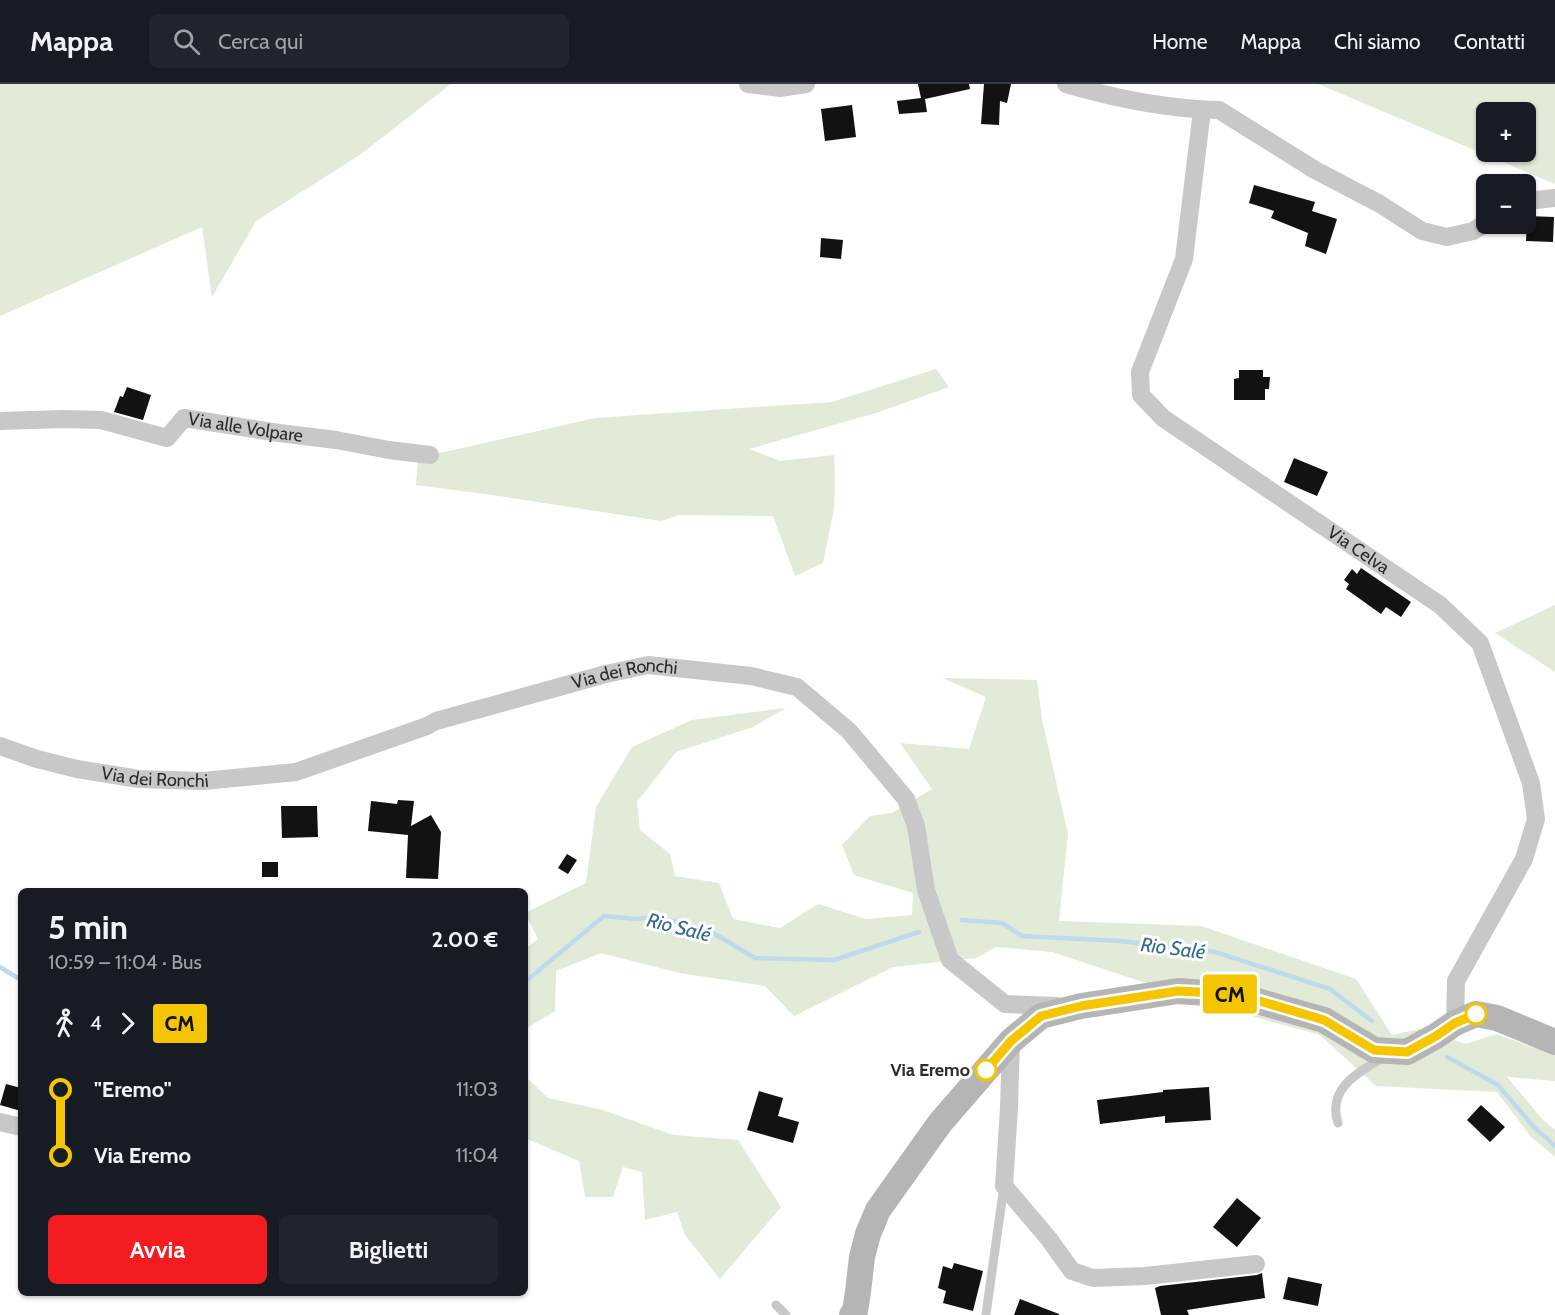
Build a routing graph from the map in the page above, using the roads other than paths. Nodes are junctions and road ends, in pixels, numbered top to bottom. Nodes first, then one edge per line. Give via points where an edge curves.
1 (748, 84) edge
2 (806, 84) edge
3 (1066, 84) edge
4 (1202, 110) junction
5 (1555, 198) edge
6 (1536, 200) edge
7 (1476, 229) edge
8 (0, 421) edge
9 (430, 455) dead end
10 (0, 746) edge
11 (1081, 1006) junction
12 (1455, 1023) junction
13 (1011, 1041) junction
14 (1555, 1042) edge
15 (1393, 1051) junction
16 (0, 1122) edge
17 (1338, 1123) dead end
18 (18, 1126) edge
19 (1004, 1186) junction
20 (1256, 1264) dead end
21 (776, 1305) dead end
22 (986, 1314) edge
23 (786, 1315) edge
24 (852, 1315) edge

1 - 2 street via 780,88
3 - 4 street via 1111,97
4 - 7 street via 1219,111 1422,231 1446,237
4 - 12 street, Via Celva via 1185,259 1140,372 1141,395 1163,418 1440,605 1480,643 1531,783 1536,819 1524,859 1456,981
5 - 6 street
8 - 9 street, Via alle Volpare via 101,420 167,438 184,418
10 - 11 street, Via dei Ronchi via 77,769 139,780 204,781 296,772 436,721 648,665 751,676 797,687 849,731 906,799 916,826 926,890 950,960 1005,1004
11 - 13 street via 1041,1016
11 - 15 street via 1178,991 1236,994 1324,1020 1374,1050
12 - 14 street via 1476,1014 1491,1016
12 - 15 street via 1407,1052
13 - 19 street
13 - 24 street via 940,1123 878,1210 862,1257
15 - 17 lane via 1352,1077 1338,1095 1334,1111
16 - 18 street
19 - 20 street via 1072,1271 1092,1278
19 - 22 lane
21 - 23 lane

